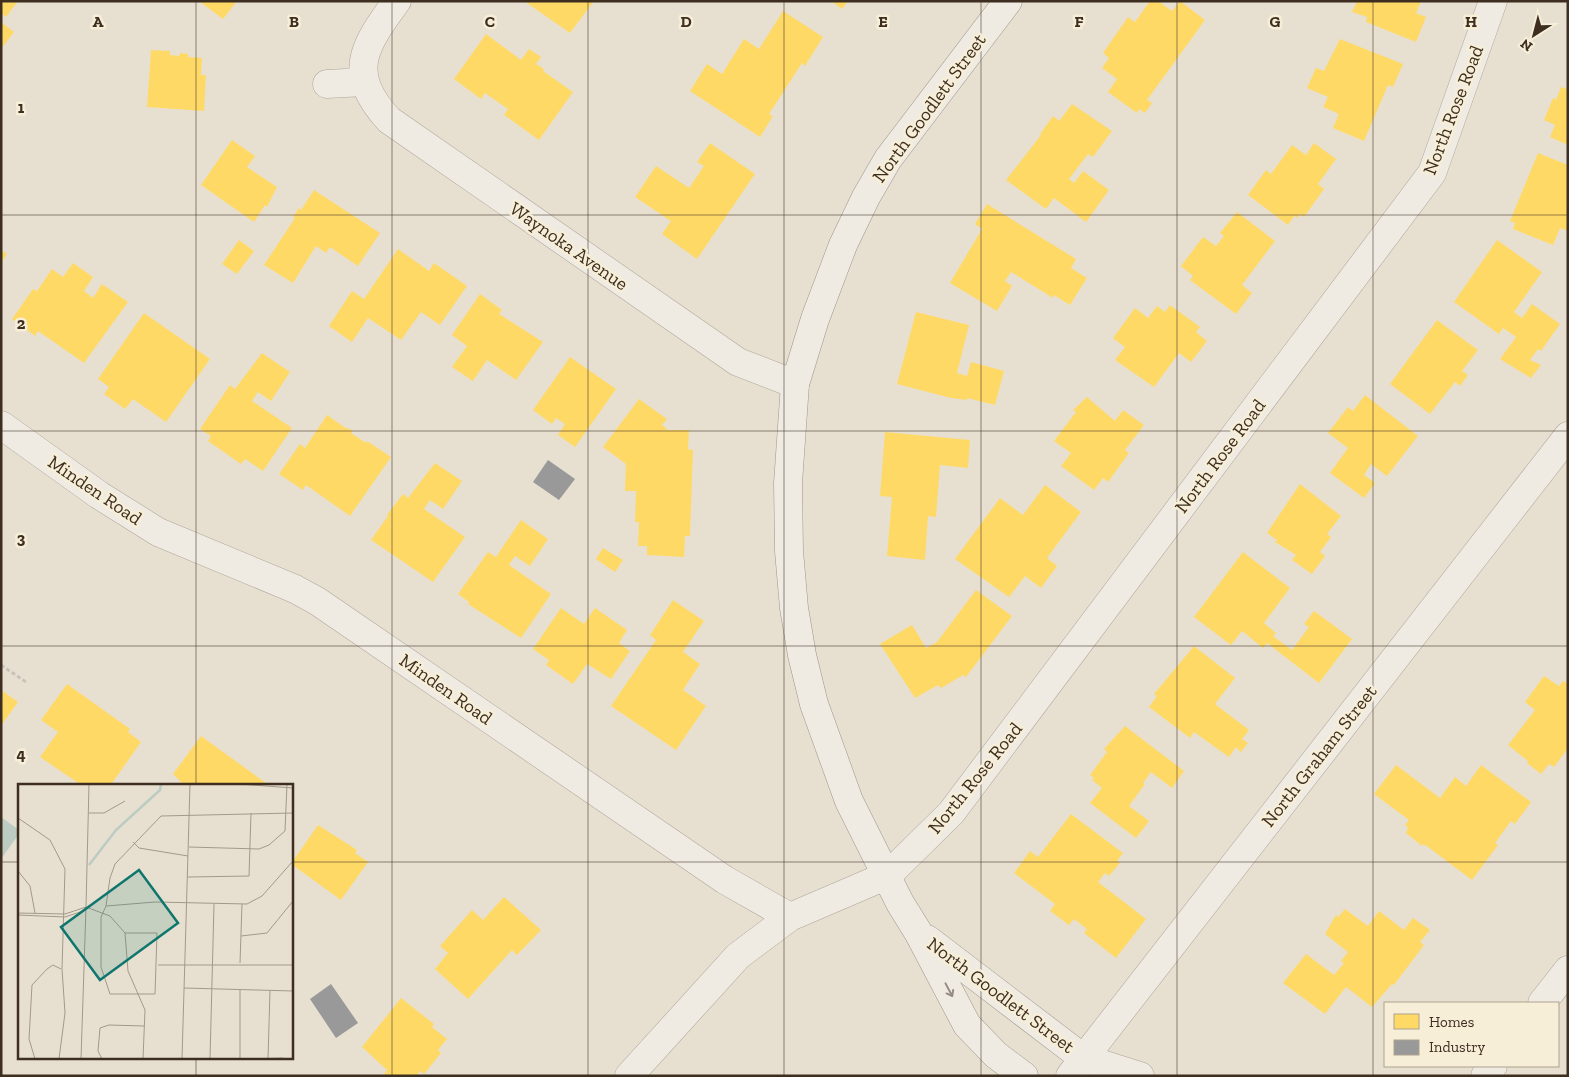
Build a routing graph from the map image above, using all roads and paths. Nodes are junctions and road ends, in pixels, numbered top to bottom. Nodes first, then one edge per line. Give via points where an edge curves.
1 (397, 1) edge
2 (1008, 1) edge
3 (1493, 1) edge
4 (364, 82) junction
5 (327, 84) dead end
6 (796, 384) junction
7 (1, 425) edge
8 (1568, 436) edge
9 (1, 665) edge
10 (26, 682) dead end
11 (888, 875) junction
12 (790, 917) junction
13 (918, 932) junction
14 (1568, 970) edge
15 (1543, 1002) edge
16 (1077, 1067) edge
17 (629, 1076) edge
18 (1024, 1076) edge
19 (1140, 1076) edge

1 - 4 street via 367,47
2 - 6 street, North Goodlett Street via 888,159 866,196 815,319
3 - 11 street, North Rose Road via 1432,173 951,813
4 - 5 street
4 - 6 street, Waynoka Avenue via 373,103 397,126 738,362
6 - 11 street, North Goodlett Street via 788,483 789,551 802,655 827,745 849,801
7 - 12 street, Minden Road via 99,495 158,532 317,601 725,880
8 - 16 street, North Graham Street
9 - 10 path
11 - 12 street
11 - 13 street, North Goodlett Street
12 - 17 street via 738,956
13 - 16 street, North Goodlett Street via 998,995
13 -> 18 street, North Goodlett Street via 967,1025 996,1055
14 - 15 street
16 - 19 street

